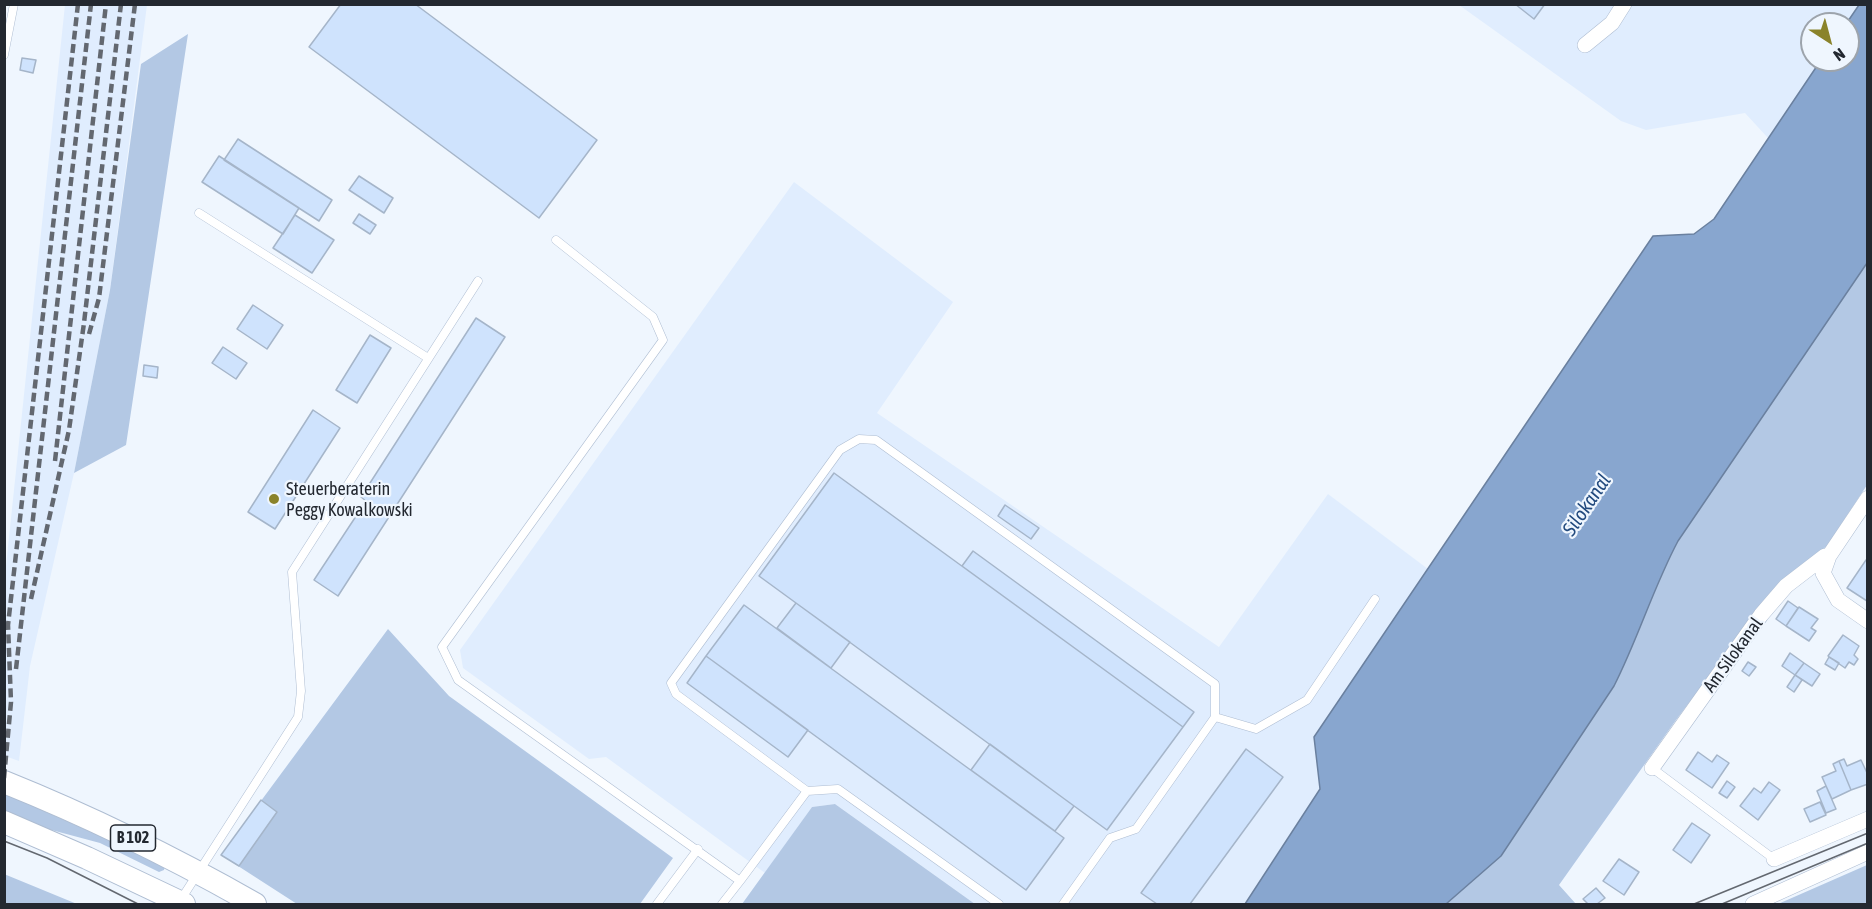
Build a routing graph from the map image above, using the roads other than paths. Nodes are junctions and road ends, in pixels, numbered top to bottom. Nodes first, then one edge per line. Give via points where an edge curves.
1 (14, 4) edge
2 (1624, 4) edge
3 (1585, 45) dead end
4 (4, 55) edge
5 (199, 213) dead end
6 (556, 240) dead end
7 (478, 281) dead end
8 (428, 358) junction
9 (1868, 498) edge
10 (1829, 556) junction
11 (1375, 599) dead end
12 (1868, 621) edge
13 (1215, 717) junction
14 (1652, 768) joint
15 (4, 782) edge
16 (807, 790) junction
17 (1868, 819) edge
18 (4, 822) edge
19 (698, 849) junction
20 (1868, 852) edge
21 (1774, 859) joint
22 (198, 872) junction
23 (740, 881) junction
24 (182, 903) edge
25 (255, 904) edge
26 (657, 904) edge
27 (722, 904) edge
28 (999, 904) edge
29 (1063, 904) edge
30 (1753, 904) edge

1 - 4 lane
2 - 3 street via 1612,23
5 - 8 lane
6 - 19 lane via 653,317 663,340 442,647 458,680
7 - 8 lane
8 - 22 lane via 292,572 301,690 298,717
9 - 10 street, Am Silokanal
10 - 12 street via 1823,573 1838,600
10 - 14 street, Am Silokanal via 1786,586 1761,615
11 - 13 lane via 1307,700 1256,729
13 - 16 lane via 1215,684 876,440 859,439 840,450 671,683 676,694
13 - 29 lane via 1136,829 1110,838
14 - 21 lane
15 - 22 main road, B 102 via 128,835
16 - 23 lane
16 - 28 lane via 838,789
17 - 21 street
18 - 24 main road, B 102
19 - 23 lane
19 - 26 lane
20 - 30 street
22 - 24 lane
22 - 25 main road, B 102
23 - 27 lane

